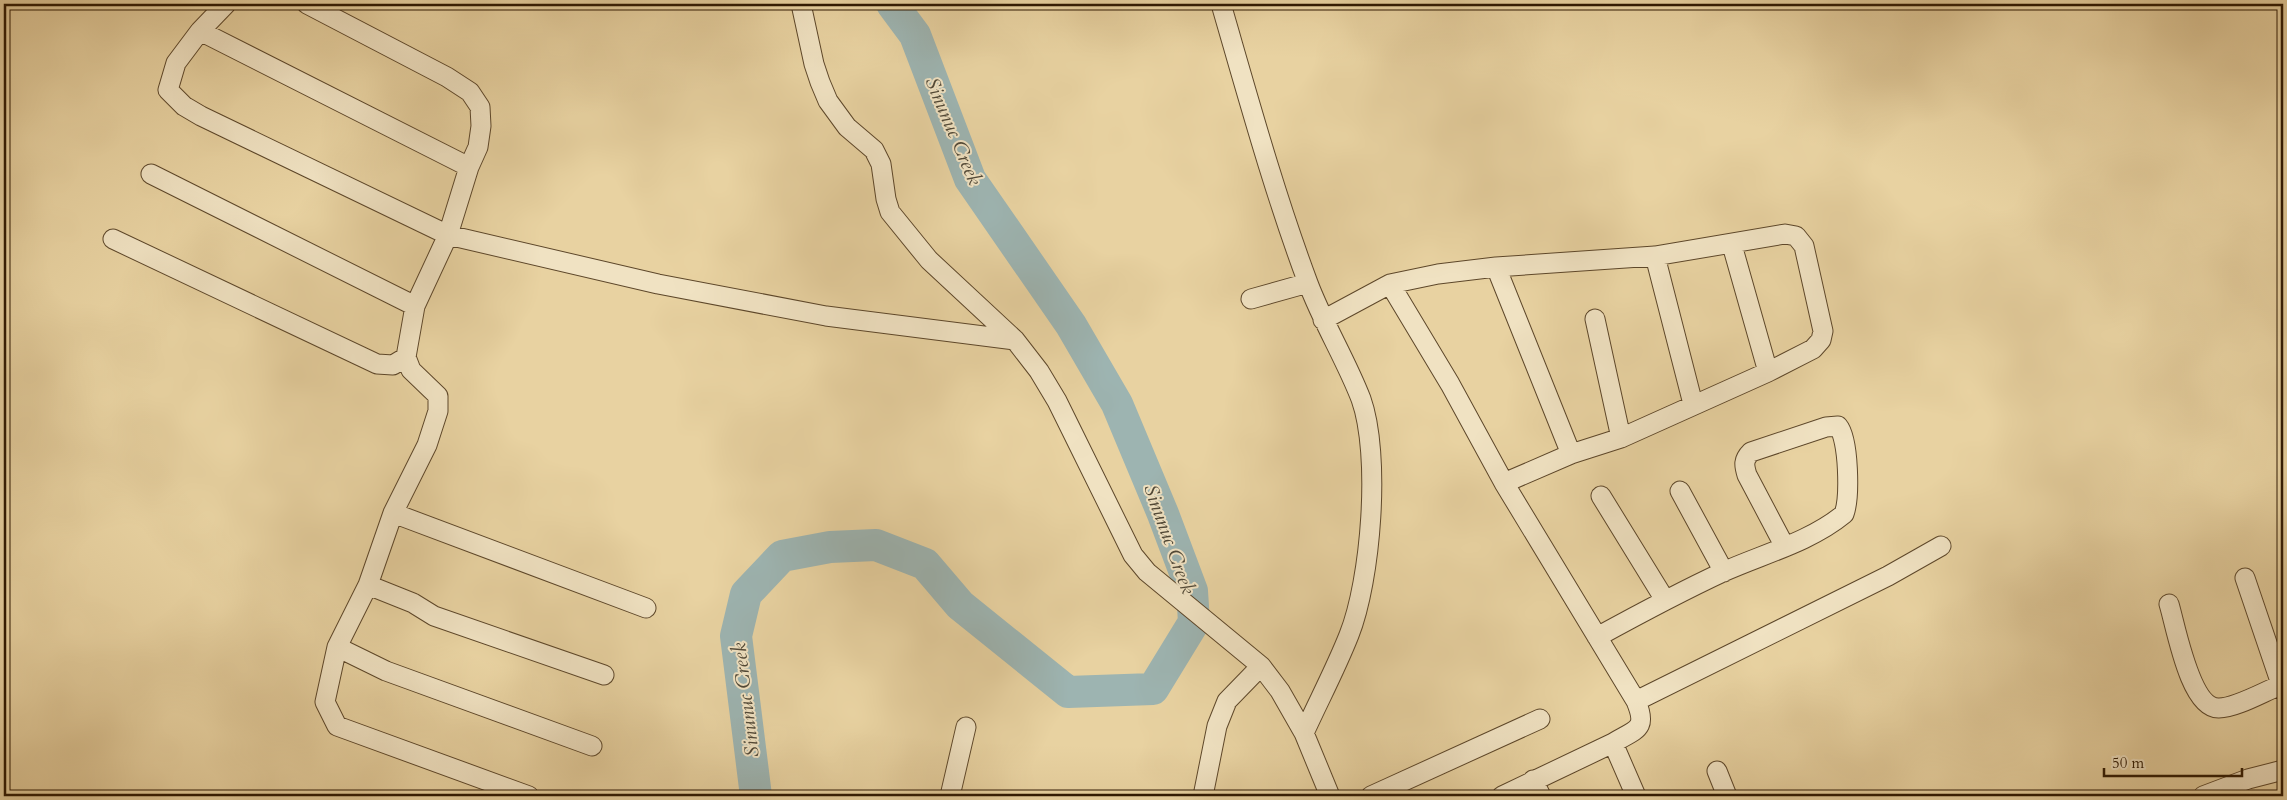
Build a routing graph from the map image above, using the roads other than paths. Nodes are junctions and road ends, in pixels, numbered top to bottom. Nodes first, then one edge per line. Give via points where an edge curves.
1 (226, 4) edge
2 (307, 4) edge
3 (801, 4) edge
4 (1220, 4) edge
5 (200, 31) junction
6 (469, 167) junction
7 (151, 174) dead end
8 (448, 235) junction
9 (113, 239) dead end
10 (1732, 244) junction
11 (1655, 256) junction
12 (1496, 267) junction
13 (1308, 283) junction
14 (1390, 284) junction
15 (1251, 299) dead end
16 (415, 306) junction
17 (1595, 319) dead end
18 (1323, 320) junction
19 (1015, 340) junction
20 (406, 357) junction
21 (1768, 372) junction
22 (1693, 404) junction
23 (1621, 438) junction
24 (1571, 454) junction
25 (1504, 483) junction
26 (1680, 491) dead end
27 (1601, 496) dead end
28 (393, 513) junction
29 (1941, 546) dead end
30 (1785, 547) junction
31 (1724, 572) junction
32 (2245, 578) dead end
33 (368, 586) junction
34 (1664, 600) junction
35 (2169, 604) dead end
36 (646, 608) dead end
37 (1597, 637) junction
38 (337, 647) junction
39 (1261, 666) junction
40 (604, 675) dead end
41 (2282, 687) edge
42 (1636, 701) junction
43 (1540, 719) dead end
44 (966, 727) dead end
45 (1304, 733) junction
46 (1613, 743) junction
47 (592, 746) dead end
48 (2283, 770) edge
49 (1717, 771) dead end
50 (1537, 788) edge
51 (529, 796) edge
52 (950, 796) edge
53 (1203, 796) edge
54 (1330, 796) edge
55 (1371, 796) edge
56 (1502, 796) edge
57 (1636, 796) edge
58 (1727, 796) edge
59 (2203, 796) edge

1 - 5 street
2 - 6 street via 470,92 480,107 481,126 478,147
3 - 19 street via 814,64 828,101 847,127 874,150 881,164 890,212 930,260
4 - 13 street
5 - 6 street
5 - 8 street via 176,63 168,90 184,106
6 - 8 street
7 - 16 street
8 - 16 street
8 - 19 street via 658,284 826,316
9 - 20 street via 377,364 392,365
10 - 11 street
10 - 21 street
10 - 21 street via 1785,234 1796,236 1804,246 1821,313 1821,340 1813,349
11 - 12 street
11 - 22 street
12 - 14 street
12 - 24 street
13 - 15 street
13 - 18 street
14 - 18 street
14 - 25 street
16 - 20 street
17 - 23 street
18 - 45 street via 1360,399 1367,423 1371,489 1362,594 1350,634
19 - 39 street via 1057,401 1133,555 1147,572
20 - 28 street via 412,370 438,396 438,411 427,445
21 - 22 street
22 - 23 street
23 - 24 street
24 - 25 street
25 - 37 street
26 - 31 street
27 - 34 street
28 - 33 street
28 - 36 street
29 - 42 street via 1888,576
30 - 30 street via 1747,475 1746,457 1751,452 1838,426 1843,435 1847,468 1844,514
30 - 31 street
31 - 34 street
32 - 41 street
33 - 38 street
33 - 40 street via 413,603 442,619
34 - 37 street
35 - 41 street via 2192,682 2202,701 2211,707 2227,707
37 - 42 street
38 - 47 street via 386,671
38 - 51 street via 325,702 337,726
39 - 45 street
39 - 53 street via 1227,701 1217,726
42 - 46 street via 1642,716 1641,723
43 - 55 street
44 - 52 street
45 - 54 street
46 - 50 street
46 - 57 street
48 - 59 street
49 - 58 street
50 - 56 street

